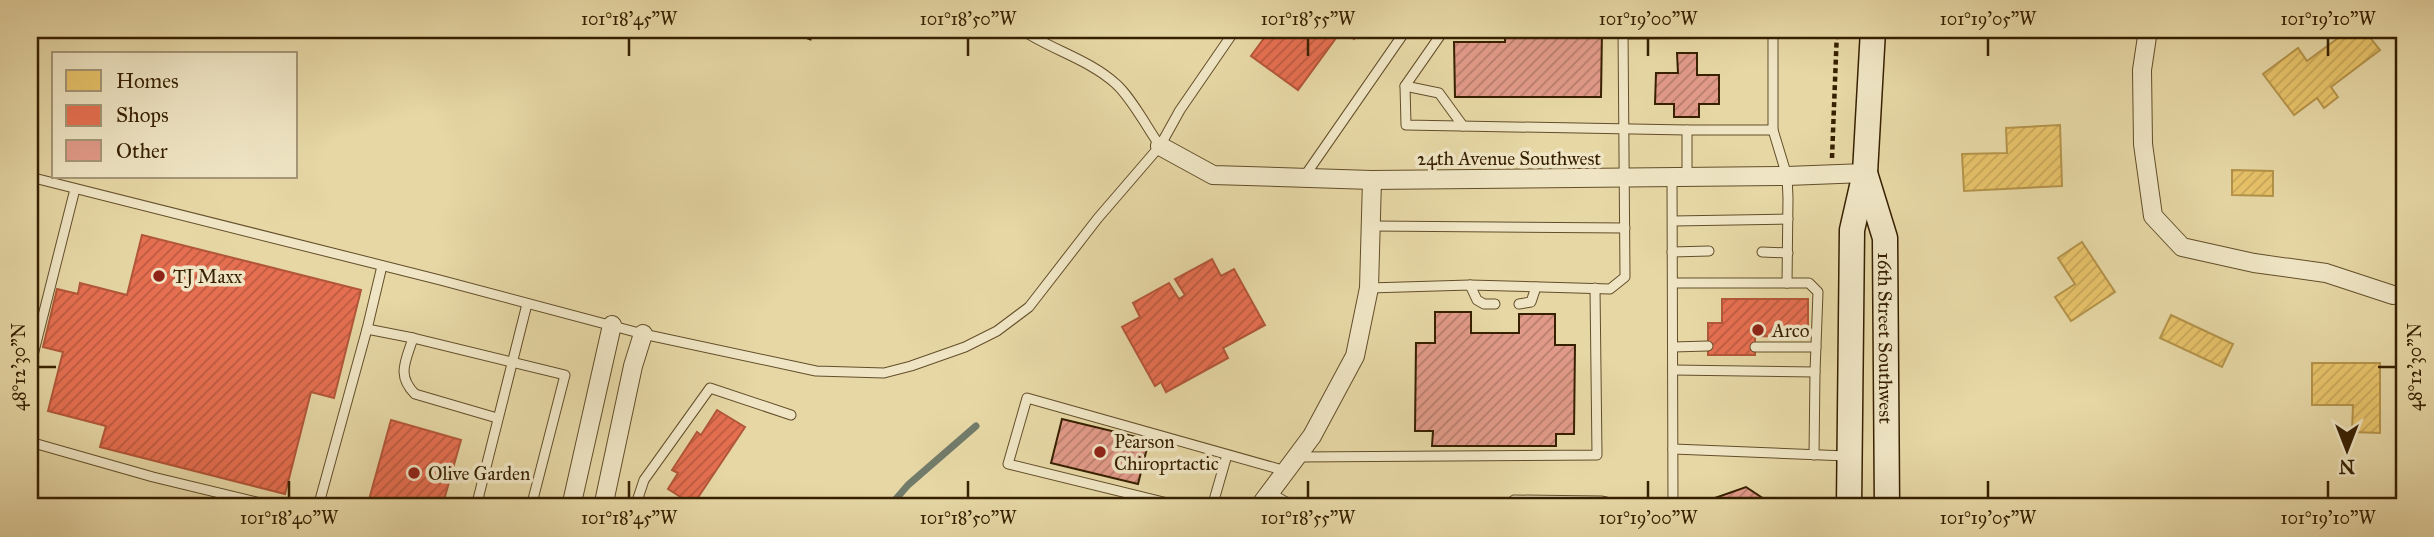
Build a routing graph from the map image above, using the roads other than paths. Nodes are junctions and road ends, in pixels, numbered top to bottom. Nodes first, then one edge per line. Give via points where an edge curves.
1 (1022, 30) edge
2 (1235, 30) edge
3 (1406, 30) edge
4 (1444, 30) edge
5 (1873, 30) edge
6 (2148, 30) edge
7 (1716, 31) edge
8 (1773, 31) edge
9 (1623, 32) edge
10 (1405, 86) junction
11 (1463, 126) junction
12 (1625, 130) junction
13 (1688, 130) junction
14 (1773, 130) junction
15 (1160, 146) junction
16 (1865, 173) junction
17 (1680, 176) junction
18 (1787, 176) junction
19 (30, 177) edge
20 (1304, 177) junction
21 (1626, 178) junction
22 (1372, 180) junction
23 (75, 189) junction
24 (1788, 219) junction
25 (1673, 221) junction
26 (1372, 226) junction
27 (1625, 228) junction
28 (1709, 251) dead end
29 (1672, 253) junction
30 (1762, 253) dead end
31 (1788, 253) junction
32 (382, 266) junction
33 (1672, 283) junction
34 (1787, 283) junction
35 (1471, 285) junction
36 (1536, 287) junction
37 (1369, 288) junction
38 (1595, 288) junction
39 (2393, 295) dead end
40 (527, 304) junction
41 (1495, 304) dead end
42 (1519, 304) dead end
43 (612, 325) junction
44 (367, 329) junction
45 (643, 334) junction
46 (413, 338) junction
47 (1673, 346) junction
48 (1708, 346) dead end
49 (1755, 347) dead end
50 (1816, 347) junction
51 (512, 361) junction
52 (30, 367) edge
53 (1673, 370) junction
54 (1815, 372) junction
55 (791, 415) dead end
56 (497, 418) junction
57 (30, 442) edge
58 (1673, 449) junction
59 (1227, 454) junction
60 (1814, 455) junction
61 (1849, 456) junction
62 (1291, 464) junction
63 (1264, 500) edge
64 (277, 507) edge
65 (318, 507) edge
66 (476, 507) edge
67 (531, 507) edge
68 (571, 507) edge
69 (603, 507) edge
70 (635, 507) edge
71 (1184, 507) edge
72 (1212, 507) edge
73 (1295, 507) edge
74 (1505, 507) edge
75 (1609, 507) edge
76 (1673, 507) edge
77 (1849, 507) edge
78 (1887, 507) edge

1 - 15 lane via 1118,85
2 - 15 lane
3 - 20 lane
4 - 10 lane
5 - 16 main road, 16th Street Southwest
6 - 39 street via 2142,70 2144,144 2153,216 2182,247 2326,273
7 - 8 lane
7 - 9 lane
8 - 14 lane
9 - 12 lane
10 - 11 lane via 1439,93
10 - 11 lane via 1406,125
11 - 12 lane
12 - 13 lane
12 - 21 lane
13 - 14 lane
13 - 17 lane
14 - 18 lane
15 - 20 street, 24th Avenue Southwest via 1213,175
15 - 45 lane via 1029,307 997,331 955,351 884,373 829,372
16 - 18 street, 24th Avenue Southwest
16 - 61 main road, 16th Street Southwest via 1852,230
16 - 78 main road, 16th Street Southwest via 1885,238
17 - 18 street, 24th Avenue Southwest
17 - 21 street, 24th Avenue Southwest
17 - 25 lane
18 - 24 lane
19 - 23 lane
20 - 22 street, 24th Avenue Southwest
21 - 22 street, 24th Avenue Southwest
21 - 27 lane
22 - 26 street
23 - 32 lane
23 - 52 lane
24 - 25 lane
24 - 31 lane
25 - 29 lane
26 - 27 lane
26 - 37 street
27 - 38 lane via 1625,277 1610,289
28 - 29 lane
29 - 33 lane
30 - 31 lane
31 - 34 lane
32 - 40 lane
32 - 44 lane
33 - 34 lane
33 - 47 lane
34 - 50 lane via 1809,283 1818,292
35 - 36 lane
35 - 37 lane
35 - 41 lane via 1477,300
36 - 38 lane
36 - 42 lane via 1531,302
37 - 62 street via 1355,356 1312,436
38 - 62 lane via 1597,454
40 - 43 lane
40 - 51 lane
43 - 45 lane
43 - 68 street
44 - 46 lane
44 - 65 lane
45 - 69 street
46 - 51 lane
46 - 56 lane via 403,372 406,385 415,394
47 - 48 lane
47 - 53 lane
49 - 50 lane
50 - 54 lane
51 - 56 lane
51 - 67 lane via 565,375
53 - 54 lane
53 - 58 lane
54 - 60 lane
55 - 70 lane via 710,388 644,480
56 - 66 lane
57 - 64 lane
58 - 60 lane
58 - 76 lane
59 - 62 lane
59 - 71 lane via 1027,398 1008,464
59 - 72 lane
60 - 61 lane
61 - 77 main road, 16th Street Southwest
62 - 63 street
63 - 73 lane
74 - 75 lane via 1514,500 1601,501

